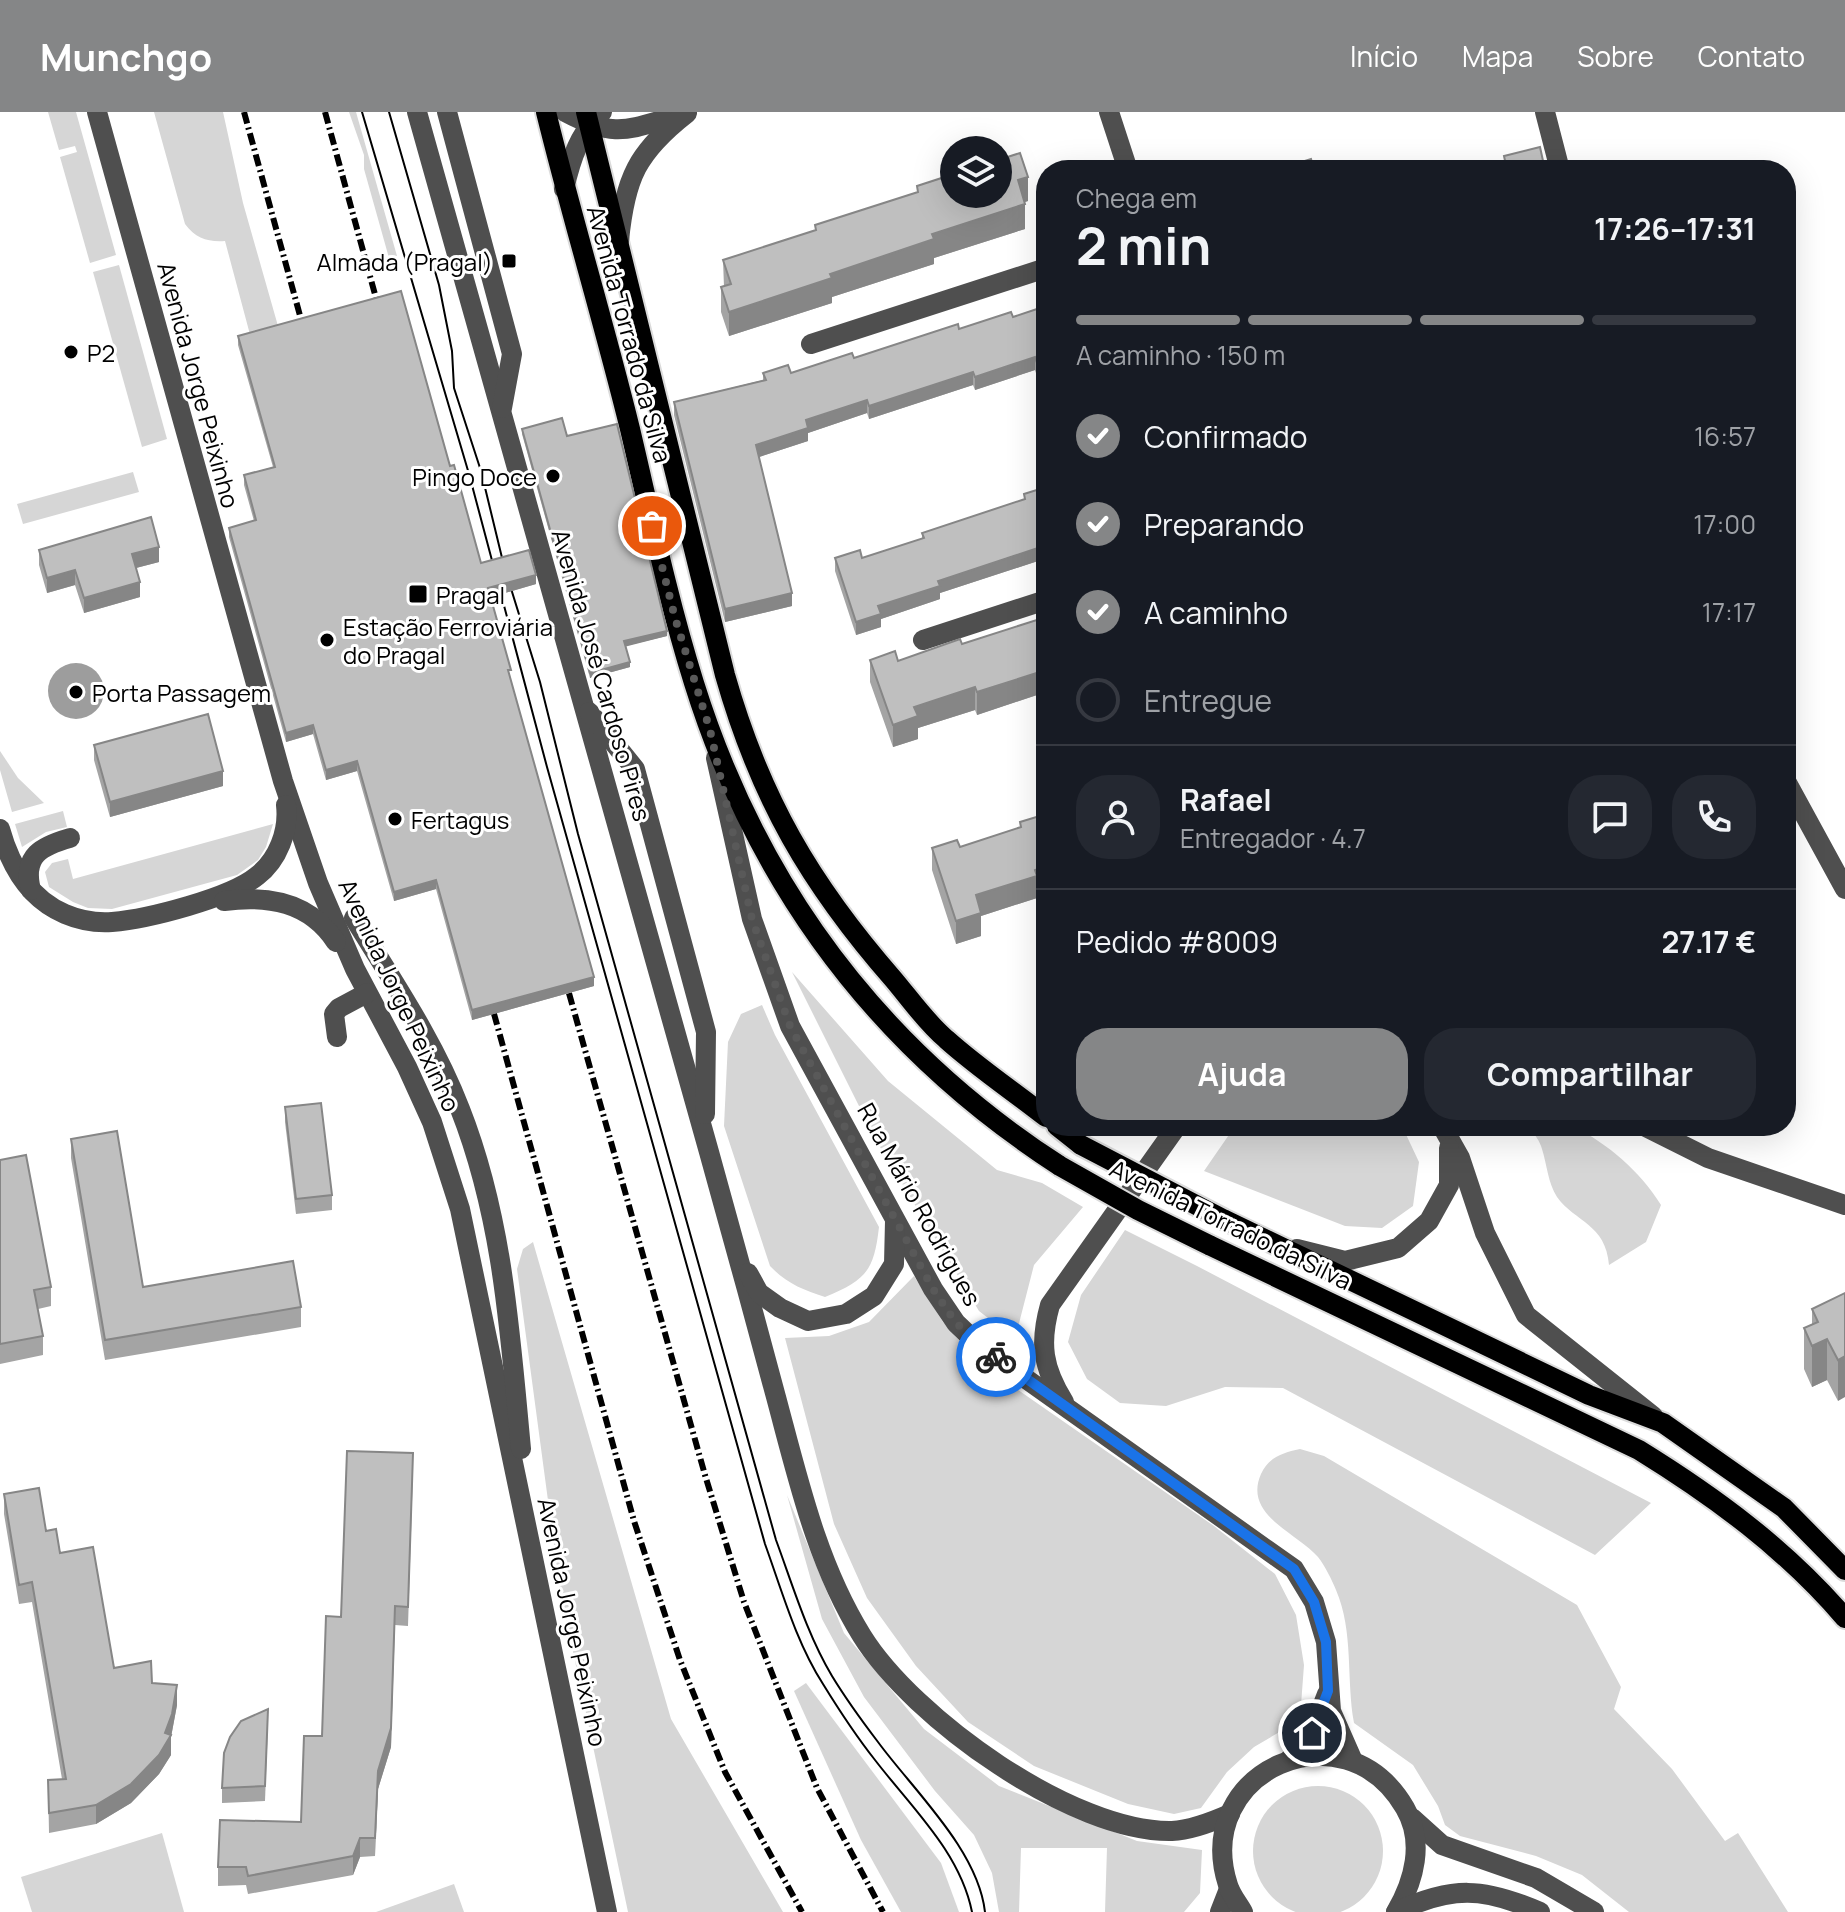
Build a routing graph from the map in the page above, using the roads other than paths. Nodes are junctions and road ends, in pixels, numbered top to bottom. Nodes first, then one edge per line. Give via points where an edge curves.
1 (97, 112) edge
2 (417, 112) edge
3 (447, 112) edge
4 (546, 112) edge
5 (565, 112) edge
6 (1109, 112) edge
7 (1545, 112) edge
8 (690, 113) edge
9 (592, 116) edge
10 (1125, 160) edge
11 (1557, 160) edge
12 (564, 189) junction
13 (618, 249) junction
14 (1036, 271) edge
15 (811, 344) dead end
16 (501, 412) junction
17 (1036, 603) edge
18 (923, 640) dead end
19 (582, 702) junction
20 (710, 730) junction
21 (283, 781) junction
22 (1796, 799) edge
23 (0, 829) edge
24 (70, 838) dead end
25 (1845, 889) edge
26 (31, 890) junction
27 (188, 905) junction
28 (354, 918) dead end
29 (355, 969) junction
30 (367, 993) junction
31 (337, 1037) dead end
32 (1036, 1109) edge
33 (704, 1136) junction
34 (1070, 1136) edge
35 (1170, 1136) edge
36 (1445, 1136) edge
37 (1447, 1136) edge
38 (1662, 1136) edge
39 (1845, 1205) edge
40 (895, 1221) junction
41 (1276, 1243) junction
42 (737, 1253) junction
43 (1066, 1406) junction
44 (1663, 1423) junction
45 (531, 1548) junction
46 (1845, 1570) edge
47 (1845, 1618) edge
48 (1328, 1691) junction
49 (1290, 1759) junction
50 (1353, 1761) junction
51 (1230, 1814) junction
52 (1409, 1815) junction
53 (1229, 1889) junction
54 (607, 1912) edge
55 (1220, 1912) edge
56 (1243, 1912) edge
57 (1396, 1912) edge
58 (1540, 1912) edge
59 (1594, 1912) edge

1 - 21 street, Avenida Jorge Peixinho
2 - 16 street, Avenida José Cardoso Pires
3 - 16 street via 512,354
4 - 12 main road, Avenida Torrado da Silva
5 - 9 street
6 - 10 street
7 - 11 street
8 - 9 street via 616,131
8 - 13 street via 660,134 641,157 628,185
9 - 12 street, Avenida Torrado da Silva
9 - 13 main road, Avenida Torrado da Silva
12 - 20 main road, Avenida Torrado da Silva via 675,618
13 - 32 main road, Avenida Torrado da Silva via 729,690 778,814 850,929 944,1037
14 - 15 street
16 - 19 street, Avenida José Cardoso Pires
17 - 18 street
19 - 33 street, Avenida José Cardoso Pires
19 - 33 street via 635,769 706,1032
20 - 40 street, Rua Mário Rodrigues via 752,919 790,1026
20 - 47 main road, Avenida Torrado da Silva, bridge via 767,860 805,921 903,1041 995,1122 1138,1210 1639,1450 1701,1488 1762,1536
21 - 27 street via 286,827 273,859 243,886
21 - 29 street, Avenida Jorge Peixinho
22 - 25 street
23 - 26 street via 10,859
24 - 26 street via 35,855 28,872
26 - 27 street via 54,909 99,922
27 - 29 street via 261,898 288,903 318,920
28 - 45 street via 441,1065 490,1201 508,1306
29 - 30 street, Avenida Jorge Peixinho
30 - 31 street via 334,1014
30 - 45 street, Avenida Jorge Peixinho via 432,1122 460,1209
33 - 42 street, Avenida José Cardoso Pires
34 - 41 main road, Avenida Torrado da Silva, bridge
35 - 43 street via 1050,1305 1043,1330 1044,1357
36 - 41 street via 1451,1152 1449,1185 1429,1221 1398,1248 1345,1261
37 - 44 street via 1460,1158 1485,1233 1526,1315
38 - 39 street via 1708,1158
40 - 42 street, Avenida José Cardoso Pires via 894,1264 874,1296 846,1314 808,1321 780,1308 759,1293
40 - 43 street, Rua Mário Rodrigues via 956,1323 981,1347
41 - 44 main road, Avenida Torrado da Silva via 1589,1395
42 - 51 street, Avenida José Cardoso Pires via 810,1520 843,1602 880,1661 944,1726 1000,1766 1065,1801 1152,1830 1185,1829
43 - 48 street, Rua Mário Rodrigues via 1294,1569 1314,1602 1326,1642
44 - 46 main road, Avenida Torrado da Silva via 1784,1508
45 - 54 street, Avenida Jorge Peixinho
48 - 49 street, Rua Mário Rodrigues via 1312,1733
48 - 50 street, Rua Mário Rodrigues
49 - 50 street via 1332,1755
49 - 51 street via 1265,1771
50 - 52 street via 1376,1773
51 - 53 street via 1223,1838
52 - 57 street via 1416,1865
52 - 59 street via 1442,1845 1536,1878
53 - 55 street
53 - 56 street
57 - 58 street via 1456,1892 1486,1893

